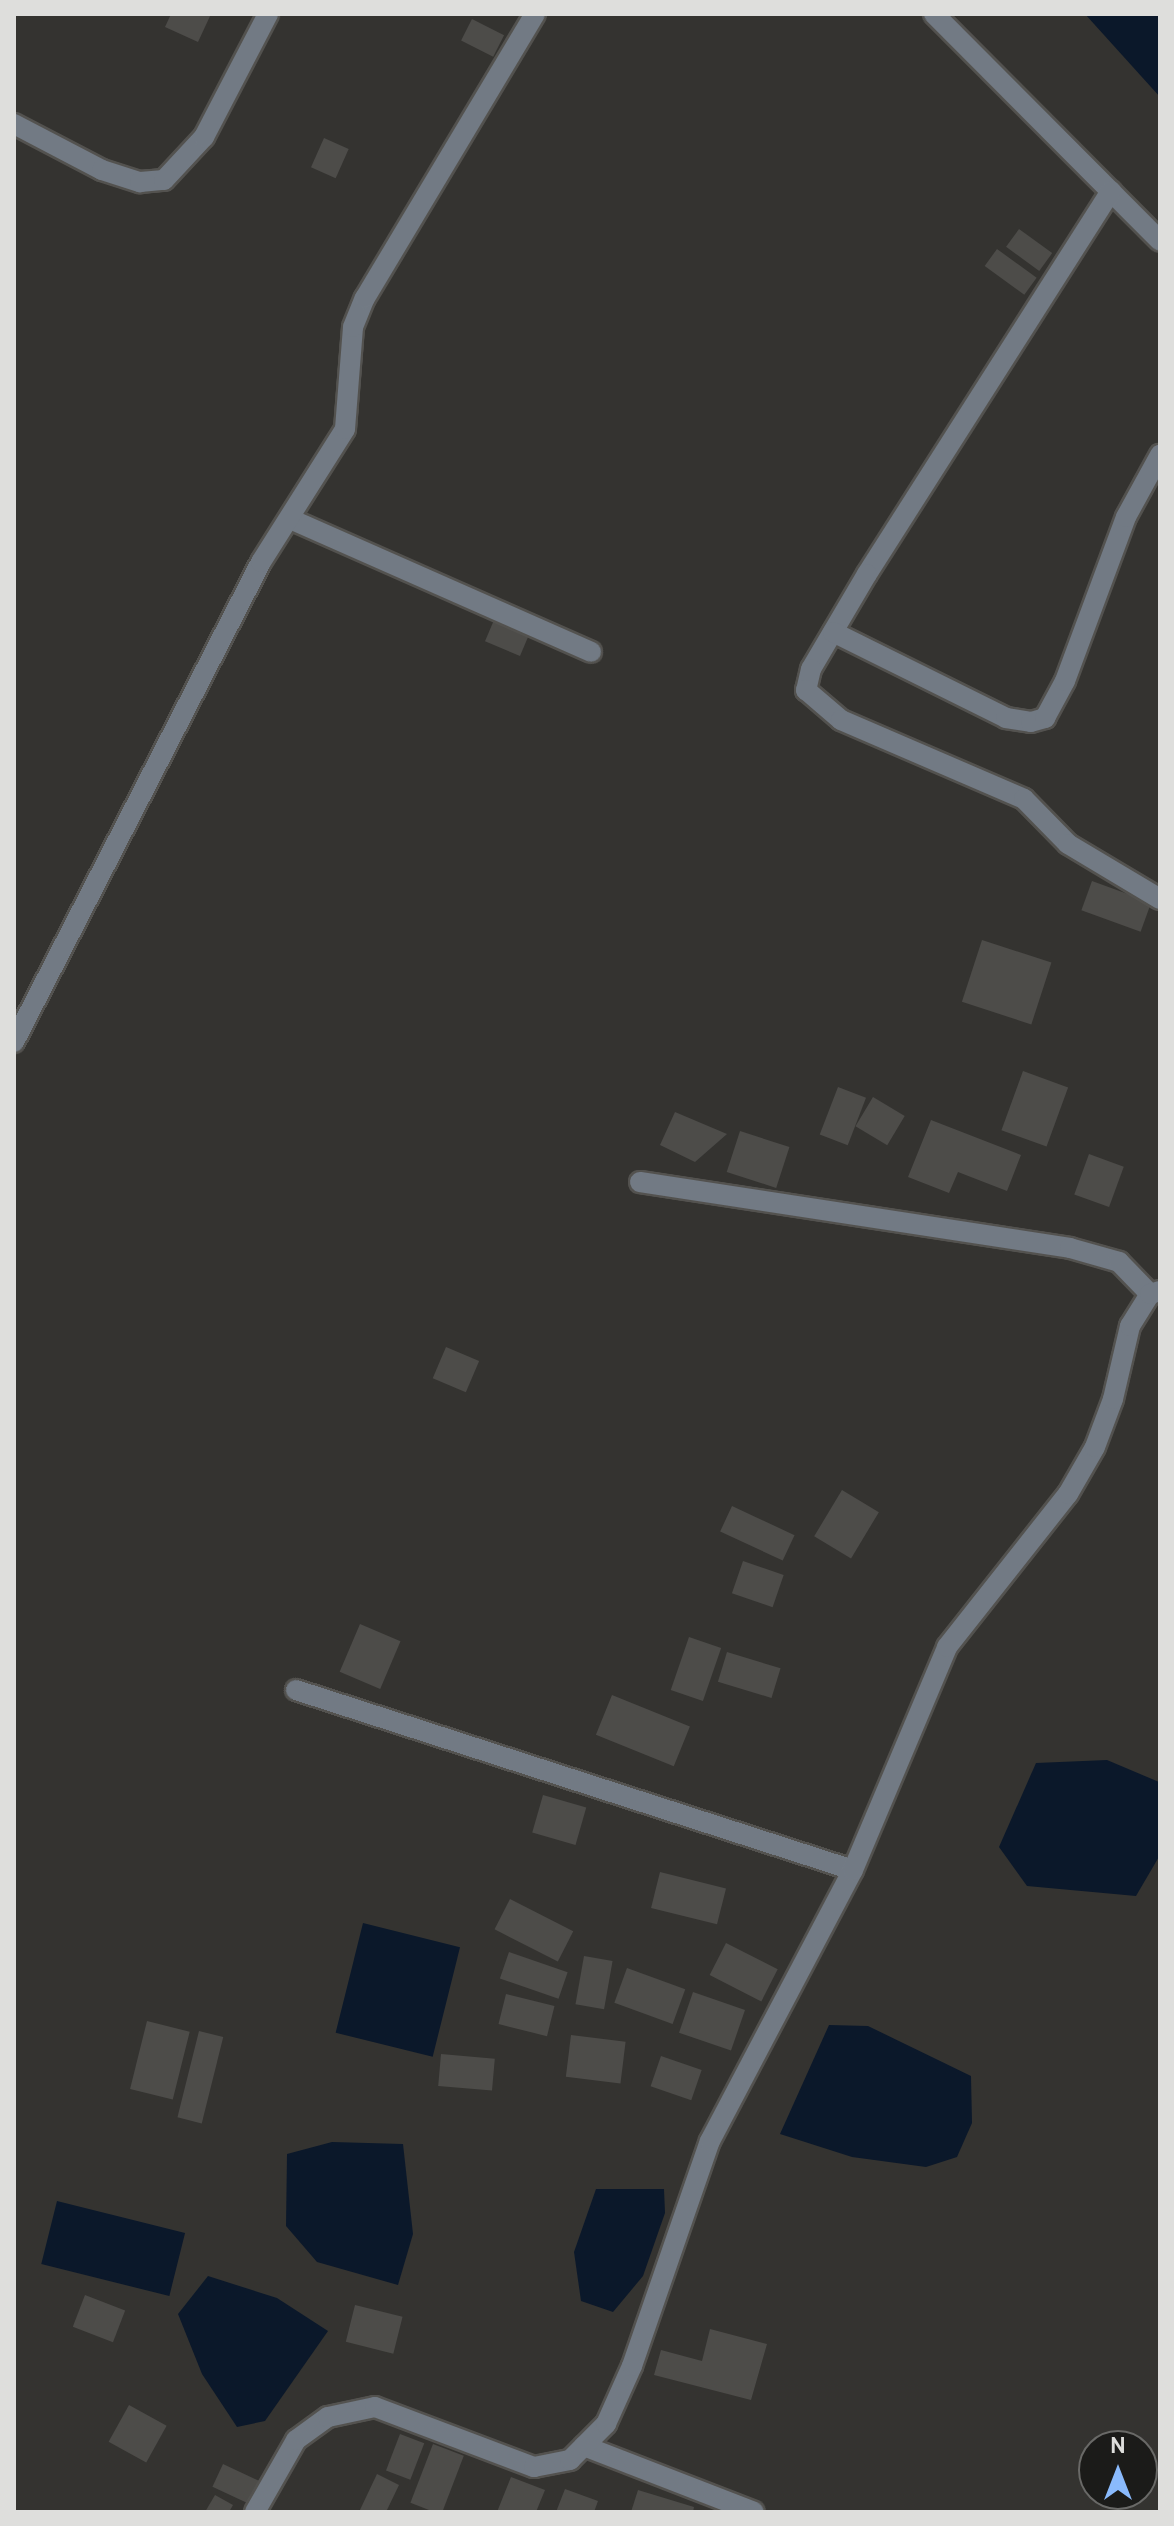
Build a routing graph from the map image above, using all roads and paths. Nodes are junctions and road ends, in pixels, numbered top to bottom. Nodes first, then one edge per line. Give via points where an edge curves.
1 (268, 14) edge
2 (535, 14) edge
3 (934, 14) edge
4 (14, 124) edge
5 (1111, 191) junction
6 (1160, 241) edge
7 (1160, 455) edge
8 (290, 519) junction
9 (833, 632) junction
10 (591, 652) dead end
11 (1160, 899) edge
12 (14, 1042) edge
13 (640, 1182) dead end
14 (1155, 1292) edge
15 (296, 1690) dead end
16 (853, 1870) junction
17 (584, 2446) junction
18 (255, 2512) edge
19 (754, 2512) edge

1 - 4 street via 204,137 164,180 140,182 102,170
2 - 8 street via 365,298 353,327 345,429
3 - 5 street
5 - 6 street
5 - 9 street
7 - 9 street via 1126,517 1065,681 1045,718 1006,718
8 - 10 street
8 - 12 street via 261,562
9 - 11 street via 806,690 817,704 841,720 1024,799 1068,844
13 - 14 street via 1070,1248 1119,1262
14 - 16 street via 1130,1326 1095,1447 1068,1494 947,1647
15 - 16 street
16 - 17 street via 710,2141 632,2366 606,2424
17 - 18 street via 570,2460 534,2467 375,2407 328,2417 296,2440
17 - 19 street

